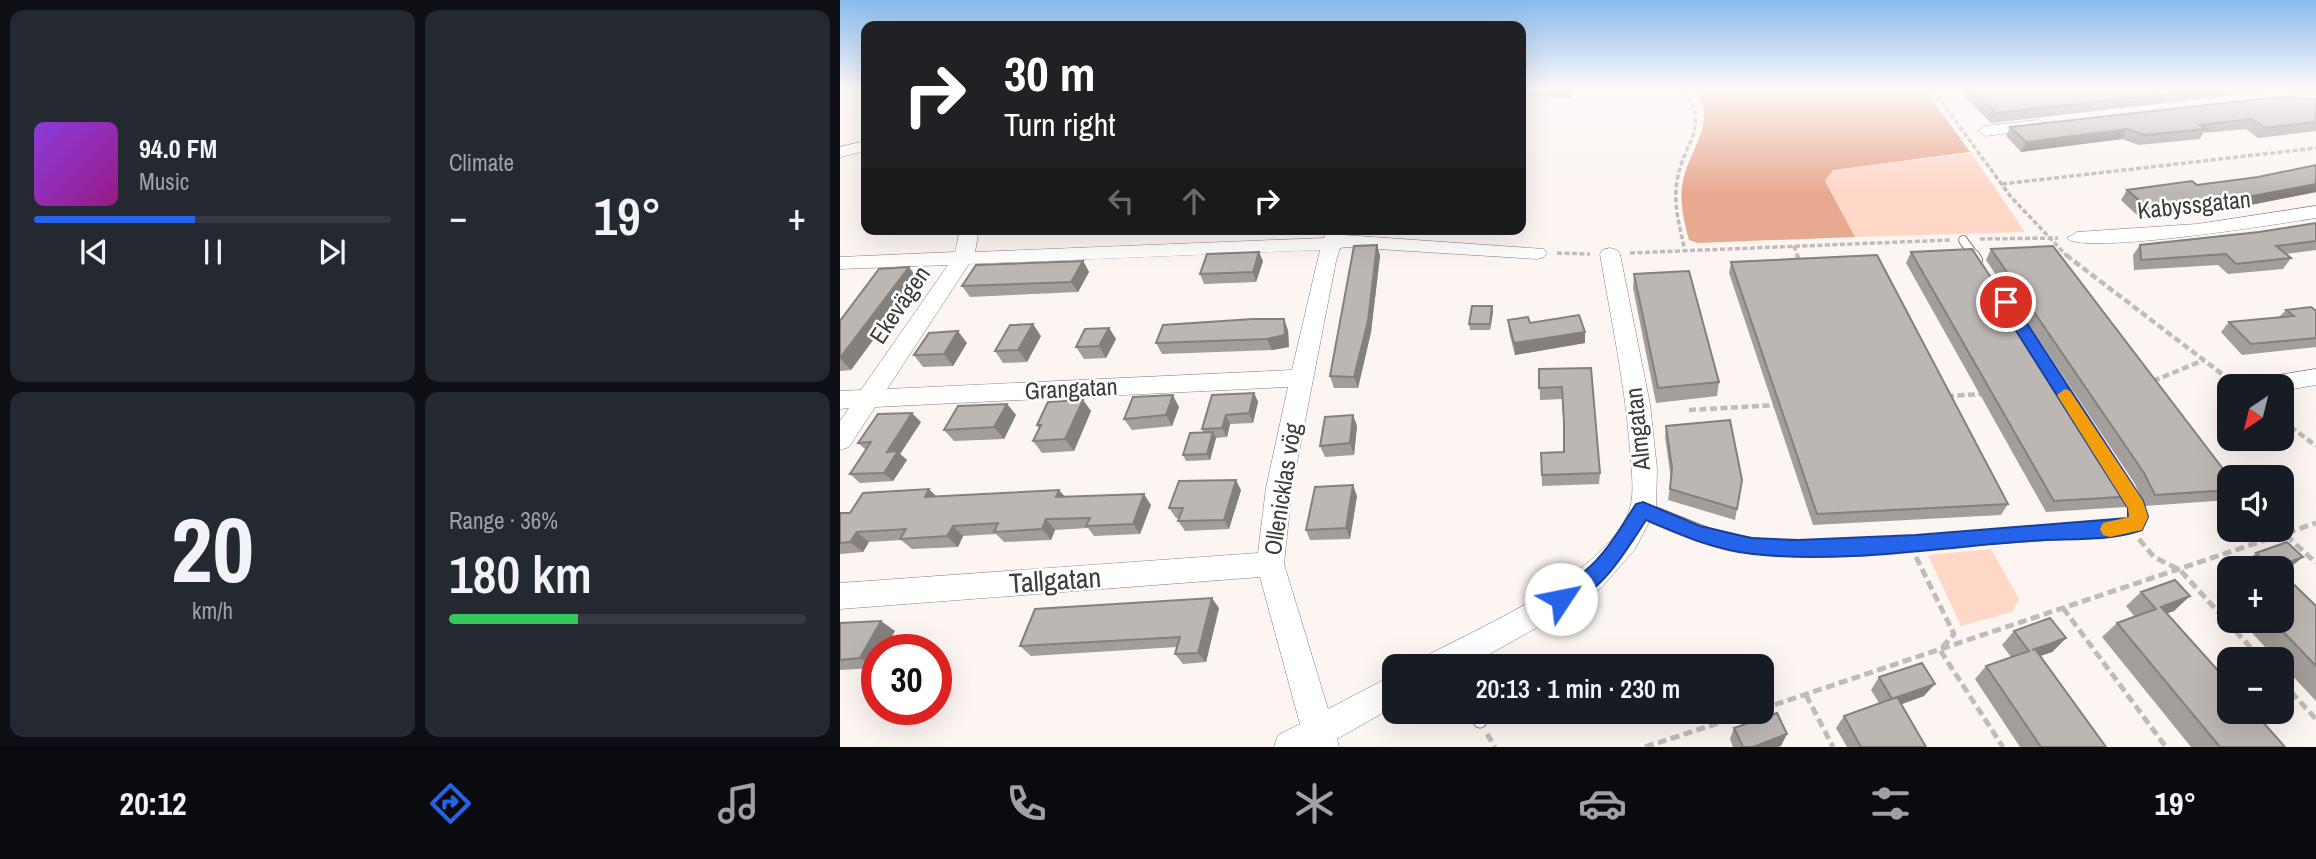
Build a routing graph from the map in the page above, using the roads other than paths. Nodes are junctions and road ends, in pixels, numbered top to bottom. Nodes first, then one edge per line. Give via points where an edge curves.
1 (2037, 125) edge
2 (1986, 131) dead end
3 (861, 147) edge
4 (840, 152) edge
5 (2316, 212) edge
6 (969, 235) edge
7 (1334, 237) edge
8 (2077, 238) road end
9 (1963, 240) road end
10 (1537, 253) road end
11 (1610, 254) road end
12 (964, 257) junction
13 (840, 263) edge
14 (1984, 271) edge
15 (2316, 377) edge
16 (1302, 378) junction
17 (2294, 380) edge
18 (869, 398) junction
19 (840, 400) edge
20 (840, 440) edge
21 (2116, 474) edge
22 (1643, 509) junction
23 (1270, 564) junction
24 (840, 596) edge
25 (1464, 654) edge
26 (1382, 698) edge
27 (1310, 742) edge

1 - 2 street
3 - 4 street
5 - 8 street, Kabyssgatan via 2184,232
6 - 12 street, Ekevägen
7 - 10 street via 1346,242
7 - 12 street
7 - 16 street, Ollenicklas vög
9 - 14 lane
11 - 22 street, Almgatan via 1638,404
12 - 13 street
12 - 18 street, Ekevägen
15 - 17 street
16 - 18 street, Grangatan
16 - 23 street, Ollenicklas vög via 1279,488
18 - 19 street, Grangatan
18 - 20 street, Ekevägen
21 - 22 lane via 2137,506 2135,524 1909,544 1751,546 1697,534
22 - 25 street, Almgatan via 1625,541 1591,579
23 - 24 street, Tallgatan
23 - 27 street, Ollenicklas vög
26 - 27 street

